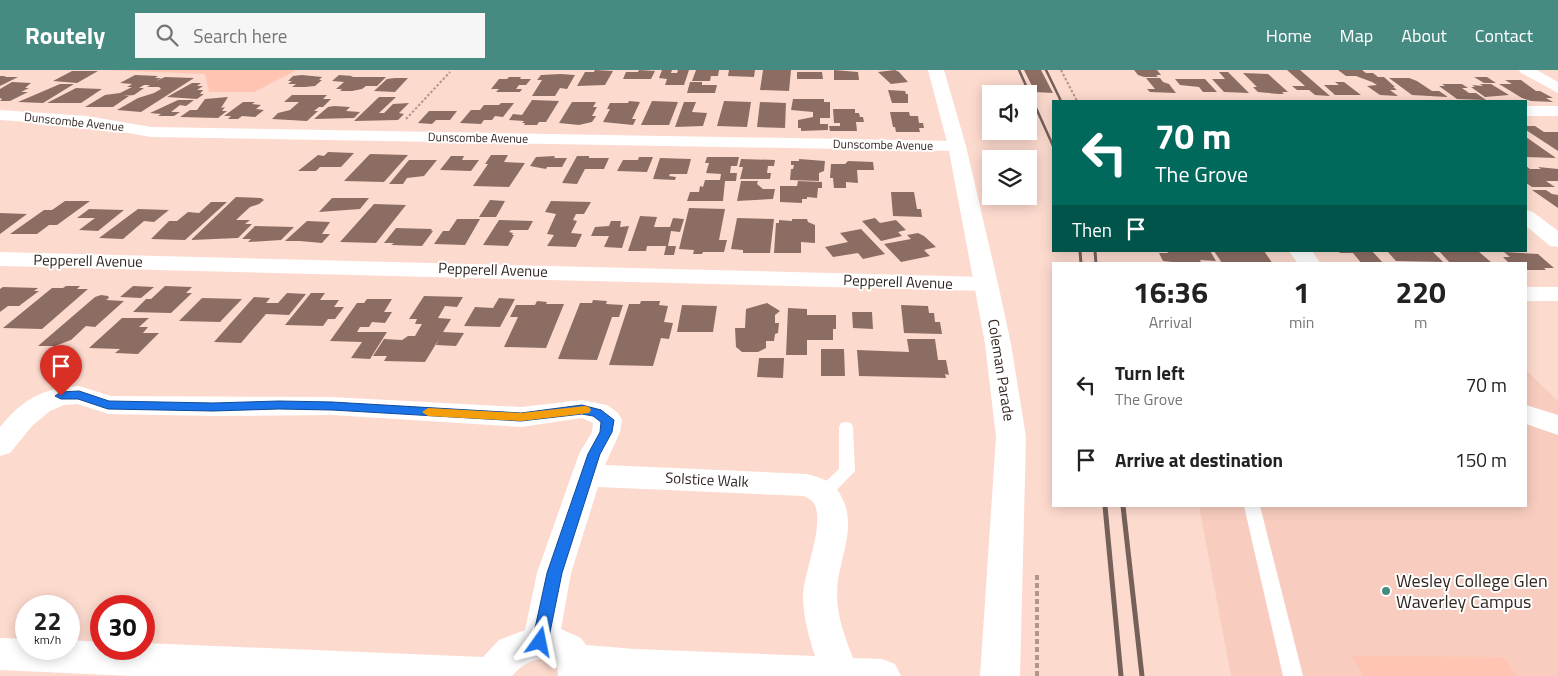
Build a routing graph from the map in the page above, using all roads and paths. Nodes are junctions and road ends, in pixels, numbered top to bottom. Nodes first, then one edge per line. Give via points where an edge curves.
1 (936, 70) edge
2 (1060, 70) edge
3 (1526, 70) edge
4 (450, 72) dead end
5 (1558, 88) edge
6 (1076, 100) edge
7 (1527, 111) edge
8 (1558, 111) edge
9 (0, 115) edge
10 (390, 136) junction
11 (957, 146) junction
12 (1527, 217) edge
13 (1558, 241) edge
14 (1301, 252) edge
15 (0, 259) edge
16 (1308, 262) edge
17 (986, 284) junction
18 (1527, 294) edge
19 (1558, 294) edge
20 (1527, 414) edge
21 (1558, 425) edge
22 (846, 427) dead end
23 (0, 446) edge
24 (587, 475) junction
25 (823, 494) junction
26 (1252, 507) edge
27 (540, 642) junction
28 (0, 654) edge
29 (577, 668) edge
30 (491, 675) edge
31 (841, 675) edge
32 (882, 676) edge
33 (1000, 676) edge
34 (1293, 676) edge

1 - 11 street, Coleman Parade
2 - 6 path
3 - 5 street
4 - 10 path
7 - 8 street
9 - 10 street, Dunscombe Avenue via 87,121 151,132
10 - 11 street, Dunscombe Avenue
11 - 17 street, Coleman Parade
12 - 13 street
14 - 16 street
15 - 17 street, Pepperell Avenue
17 - 33 street, Coleman Parade via 1011,437
18 - 19 street
20 - 21 street
22 - 25 lane via 847,470
23 - 24 street via 22,419 40,404 61,396 79,395 108,405 332,406 521,417 582,410 597,412 608,420
24 - 25 street, Solstice Walk via 807,485
24 - 27 street via 554,573
25 - 31 street via 831,507 832,542 820,593 823,627
26 - 34 lane
27 - 29 street via 554,643 567,649
27 - 30 street via 513,651 500,661
28 - 30 street
29 - 31 street via 635,666
31 - 32 street

